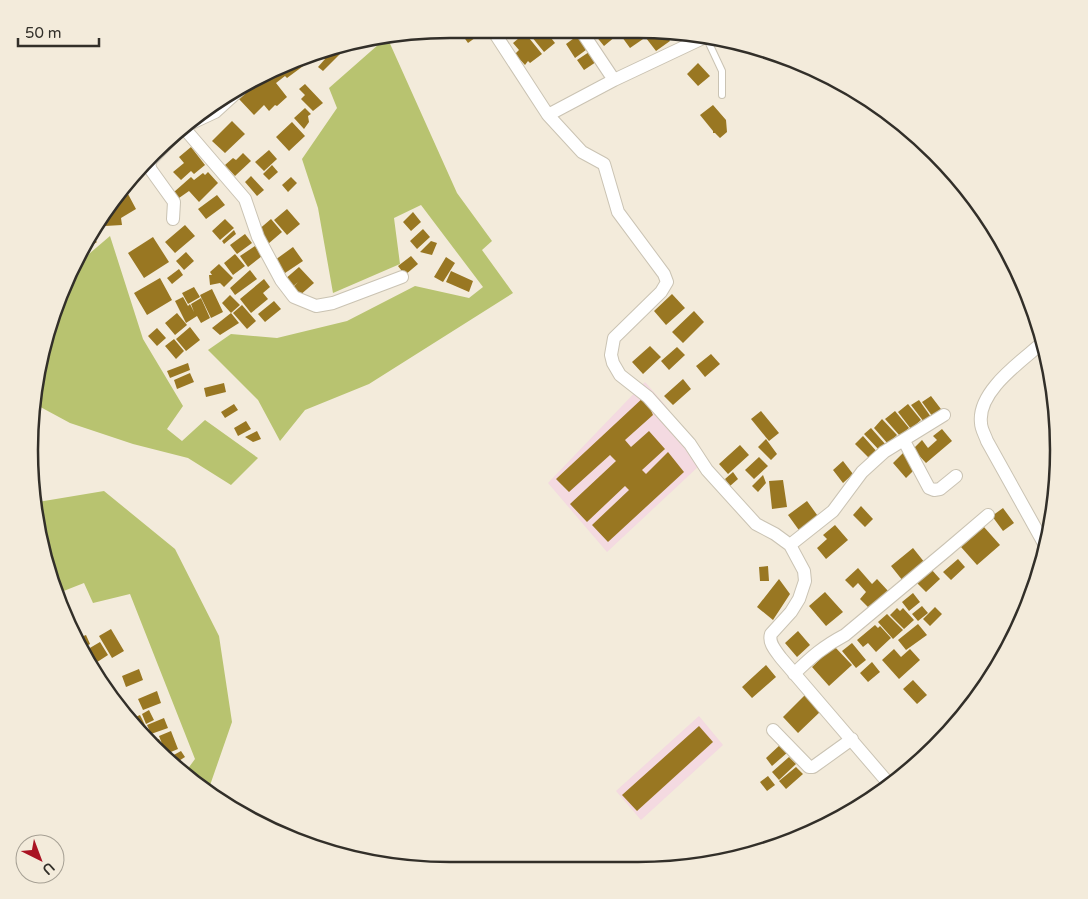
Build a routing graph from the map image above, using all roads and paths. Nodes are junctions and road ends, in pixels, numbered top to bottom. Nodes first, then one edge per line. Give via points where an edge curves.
1 (498, 38) edge
2 (586, 38) edge
3 (698, 42) edge
4 (707, 43) edge
5 (614, 80) junction
6 (722, 95) dead end
7 (548, 115) junction
8 (188, 132) edge
9 (150, 167) edge
10 (173, 219) dead end
11 (402, 277) dead end
12 (1037, 348) edge
13 (944, 415) dead end
14 (904, 440) junction
15 (956, 476) dead end
16 (988, 515) dead end
17 (1041, 538) edge
18 (790, 545) junction
19 (794, 674) junction
20 (773, 730) dead end
21 (852, 739) junction
22 (885, 779) edge

1 - 7 street
2 - 5 street
3 - 5 street
4 - 6 lane via 722,70
5 - 7 street
7 - 18 street via 582,152 604,164 618,212 667,282 661,292 614,338 612,355 616,369 648,397 756,524
8 - 11 street via 245,199 258,237 294,297 316,306 333,303
9 - 10 street via 174,202
12 - 17 street via 992,388 983,402 980,422 987,441
13 - 14 street
14 - 15 street via 930,488 940,488
14 - 18 street via 884,452 862,472 832,511
16 - 19 street
18 - 19 street via 804,571 805,581 791,612 769,638
19 - 21 street
20 - 21 street via 809,767
21 - 22 street

